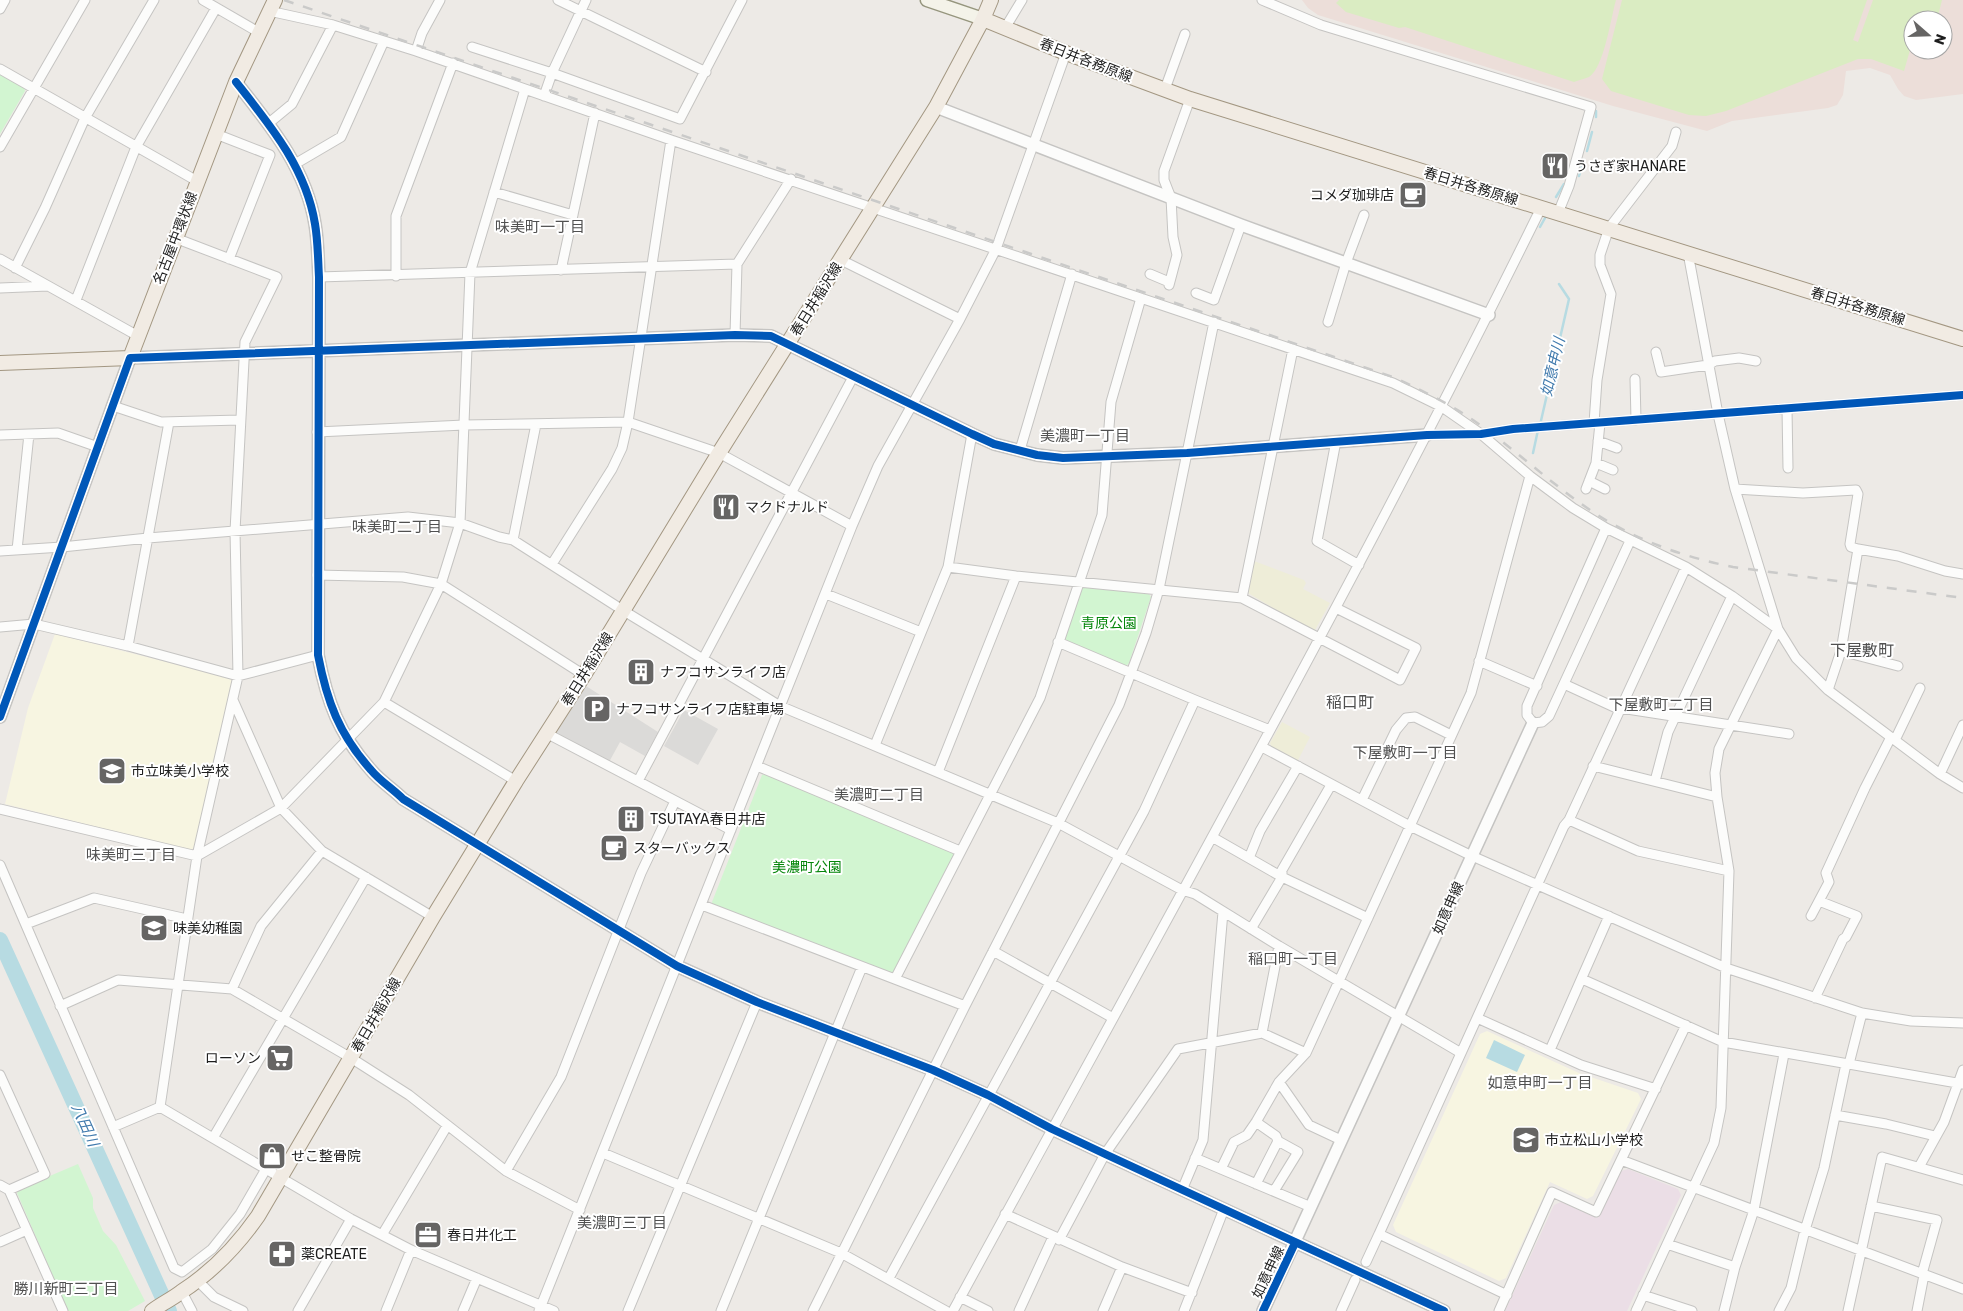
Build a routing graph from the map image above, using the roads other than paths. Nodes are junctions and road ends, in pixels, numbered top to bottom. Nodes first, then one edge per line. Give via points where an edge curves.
1 (5, 0) edge
2 (86, 0) edge
3 (154, 0) edge
4 (203, 0) edge
5 (440, 0) edge
6 (558, 0) edge
7 (586, 0) edge
8 (742, 0) edge
9 (927, 0) edge
10 (992, 0) edge
11 (1022, 0) edge
12 (1262, 0) edge
13 (272, 6) edge
14 (0, 8) edge
15 (216, 8) junction
16 (580, 11) junction
17 (984, 19) junction
18 (333, 25) junction
19 (1006, 28) junction
20 (260, 33) junction
21 (1185, 34) dead end
22 (384, 41) junction
23 (472, 47) dead end
24 (416, 51) junction
25 (1066, 53) junction
26 (453, 63) junction
27 (0, 69) edge
28 (706, 72) junction
29 (552, 73) junction
30 (236, 82) junction
31 (34, 88) junction
32 (525, 89) junction
33 (1165, 89) junction
34 (544, 96) junction
35 (1190, 99) junction
36 (936, 107) junction
37 (595, 113) junction
38 (86, 118) junction
39 (269, 123) junction
40 (1676, 132) dead end
41 (216, 134) junction
42 (671, 140) junction
43 (1034, 144) junction
44 (0, 147) edge
45 (136, 147) junction
46 (285, 147) junction
47 (270, 154) junction
48 (295, 164) junction
49 (791, 179) junction
50 (197, 181) junction
51 (494, 192) junction
52 (1172, 198) junction
53 (874, 207) junction
54 (1541, 208) junction
55 (1558, 213) junction
56 (573, 215) junction
57 (1364, 215) dead end
58 (1241, 225) junction
59 (1608, 228) junction
60 (175, 238) junction
61 (996, 248) junction
62 (1688, 253) junction
63 (0, 259) edge
64 (229, 259) junction
65 (841, 260) junction
66 (1346, 263) junction
67 (737, 264) junction
68 (652, 267) junction
69 (15, 268) junction
70 (561, 270) junction
71 (470, 272) junction
72 (1072, 274) junction
73 (1150, 274) dead end
74 (396, 276) junction
75 (319, 278) junction
76 (48, 286) junction
77 (0, 288) edge
78 (1196, 293) dead end
79 (1141, 298) junction
80 (76, 300) junction
81 (1489, 315) junction
82 (960, 319) junction
83 (1214, 322) junction
84 (1328, 322) dead end
85 (735, 335) junction
86 (138, 336) junction
87 (1963, 339) edge
88 (641, 340) junction
89 (788, 343) junction
90 (467, 347) junction
91 (1293, 349) junction
92 (318, 351) junction
93 (1656, 352) dead end
94 (245, 354) junction
95 (130, 358) junction
96 (1756, 361) dead end
97 (0, 363) edge
98 (1708, 365) junction
99 (853, 377) junction
100 (1636, 380) dead end
101 (1963, 395) edge
102 (912, 404) junction
103 (113, 406) junction
104 (1442, 407) junction
105 (1786, 409) junction
106 (1718, 414) junction
107 (240, 420) junction
108 (1636, 420) junction
109 (169, 422) junction
110 (628, 422) junction
111 (1597, 423) junction
112 (536, 424) junction
113 (464, 426) junction
114 (317, 432) junction
115 (29, 434) junction
116 (972, 434) junction
117 (1481, 434) junction
118 (0, 435) edge
119 (1427, 435) junction
120 (1336, 441) junction
121 (1598, 441) junction
122 (1272, 446) junction
123 (98, 447) junction
124 (1617, 448) dead end
125 (1020, 450) junction
126 (720, 453) junction
127 (1187, 454) junction
128 (1106, 457) junction
129 (1596, 463) junction
130 (1788, 468) dead end
131 (1613, 470) dead end
132 (1530, 476) junction
133 (1605, 489) dead end
134 (1735, 489) junction
135 (791, 492) junction
136 (317, 523) junction
137 (460, 523) junction
138 (852, 526) junction
139 (1606, 528) junction
140 (235, 531) junction
141 (148, 538) junction
142 (513, 540) junction
143 (1630, 541) junction
144 (62, 547) junction
145 (1858, 549) junction
146 (17, 550) junction
147 (0, 551) edge
148 (552, 564) junction
149 (1359, 565) junction
150 (948, 567) junction
151 (1686, 567) junction
152 (1963, 574) edge
153 (317, 575) junction
154 (1016, 576) junction
155 (1079, 581) junction
156 (442, 584) junction
157 (1159, 589) junction
158 (826, 594) junction
159 (1732, 596) junction
160 (1242, 598) junction
161 (1336, 608) junction
162 (624, 611) junction
163 (34, 624) junction
164 (0, 627) edge
165 (1778, 629) junction
166 (921, 632) junction
167 (1319, 638) junction
168 (1058, 642) junction
169 (128, 646) junction
170 (1841, 651) junction
171 (318, 655) junction
172 (703, 659) junction
173 (1480, 661) junction
174 (1898, 666) dead end
175 (1132, 673) junction
176 (584, 675) junction
177 (238, 676) junction
178 (1564, 684) junction
179 (1537, 686) junction
180 (1920, 688) dead end
181 (1828, 690) junction
182 (233, 700) junction
183 (1195, 700) junction
184 (384, 702) junction
185 (780, 706) junction
186 (1621, 708) junction
187 (1675, 716) junction
188 (0, 717) edge
189 (1533, 723) junction
190 (1730, 724) junction
191 (1963, 725) edge
192 (1270, 730) junction
193 (546, 733) junction
194 (1789, 734) dead end
195 (1451, 735) junction
196 (1893, 739) junction
197 (347, 740) junction
198 (875, 745) junction
199 (1262, 746) junction
200 (757, 766) junction
201 (1298, 766) junction
202 (1593, 766) junction
203 (938, 772) junction
204 (1940, 774) junction
205 (516, 781) junction
206 (638, 781) junction
207 (1655, 782) junction
208 (1331, 785) junction
209 (1963, 788) edge
210 (990, 794) junction
211 (1716, 797) junction
212 (1362, 800) junction
213 (675, 801) junction
214 (281, 808) junction
215 (0, 809) edge
216 (1568, 820) junction
217 (1058, 823) junction
218 (1410, 826) junction
219 (731, 830) junction
220 (1212, 836) junction
221 (478, 844) junction
222 (960, 851) junction
223 (322, 852) junction
224 (1119, 855) junction
225 (197, 856) junction
226 (1472, 856) junction
227 (1248, 858) junction
228 (0, 864) edge
229 (1729, 871) junction
230 (1282, 877) junction
231 (366, 878) junction
232 (1537, 885) junction
233 (1182, 890) junction
234 (1819, 901) junction
235 (702, 905) junction
236 (1224, 912) junction
237 (1609, 916) junction
238 (1811, 916) dead end
239 (434, 917) junction
240 (1368, 918) junction
241 (187, 919) junction
242 (26, 924) junction
243 (618, 930) junction
244 (1251, 930) junction
245 (1279, 946) junction
246 (993, 951) junction
247 (677, 966) junction
248 (862, 967) junction
249 (1726, 968) junction
250 (1582, 979) junction
251 (895, 980) junction
252 (1339, 981) junction
253 (1049, 983) junction
254 (178, 985) junction
255 (232, 989) junction
256 (1815, 998) junction
257 (757, 1002) junction
258 (60, 1006) junction
259 (964, 1006) junction
260 (1862, 1013) junction
261 (1399, 1017) junction
262 (282, 1018) junction
263 (1112, 1018) junction
264 (1477, 1018) junction
265 (1963, 1023) edge
266 (1686, 1025) junction
267 (837, 1032) junction
268 (1262, 1033) junction
269 (1722, 1042) junction
270 (1212, 1043) junction
271 (1550, 1050) junction
272 (1306, 1053) junction
273 (1461, 1053) junction
274 (1784, 1054) junction
275 (351, 1058) junction
276 (1848, 1064) junction
277 (933, 1070) junction
278 (1963, 1070) edge
279 (0, 1074) edge
280 (1278, 1082) junction
281 (1961, 1084) edge
282 (1656, 1089) junction
283 (988, 1094) junction
284 (160, 1107) junction
285 (1835, 1115) junction
286 (1256, 1122) junction
287 (447, 1126) junction
288 (113, 1127) junction
289 (1052, 1130) junction
290 (1935, 1136) junction
291 (212, 1138) junction
292 (1341, 1140) junction
293 (1278, 1141) junction
294 (603, 1153) junction
295 (1105, 1154) junction
296 (1195, 1158) junction
297 (1621, 1160) junction
298 (1919, 1167) junction
299 (266, 1169) junction
300 (1222, 1169) junction
301 (506, 1172) junction
302 (282, 1178) junction
303 (1963, 1180) edge
304 (681, 1184) junction
305 (1256, 1184) junction
306 (0, 1185) edge
307 (1694, 1187) junction
308 (9, 1190) junction
309 (1182, 1190) junction
310 (1274, 1192) junction
311 (1871, 1206) junction
312 (1311, 1207) junction
313 (1224, 1209) junction
314 (580, 1210) junction
315 (1754, 1210) junction
316 (1005, 1214) junction
317 (760, 1218) junction
318 (351, 1219) junction
319 (27, 1230) junction
320 (1805, 1230) junction
321 (1379, 1234) junction
322 (382, 1235) junction
323 (1056, 1238) junction
324 (0, 1242) edge
325 (1295, 1243) junction
326 (1667, 1244) junction
327 (411, 1250) junction
328 (1861, 1251) junction
329 (841, 1253) junction
330 (1366, 1262) dead end
331 (1122, 1267) junction
332 (1735, 1267) junction
333 (1923, 1274) junction
334 (476, 1278) junction
335 (888, 1278) junction
336 (197, 1280) junction
337 (1355, 1280) dead end
338 (1963, 1289) edge
339 (1192, 1293) junction
340 (179, 1294) junction
341 (1506, 1295) junction
342 (1643, 1295) junction
343 (960, 1297) junction
344 (541, 1308) edge
345 (154, 1309) edge
346 (63, 1311) edge
347 (192, 1311) edge
348 (243, 1311) edge
349 (298, 1311) edge
350 (386, 1311) edge
351 (463, 1311) edge
352 (554, 1311) edge
353 (628, 1311) edge
354 (721, 1311) edge
355 (813, 1311) edge
356 (946, 1311) edge
357 (952, 1311) edge
358 (988, 1311) edge
359 (1019, 1311) edge
360 (1102, 1311) edge
361 (1184, 1311) edge
362 (1264, 1311) edge
363 (1341, 1311) edge
364 (1444, 1311) edge
365 (1499, 1311) edge
366 (1636, 1311) edge
367 (1692, 1311) edge
368 (1724, 1311) edge
369 (1779, 1311) edge
370 (1848, 1311) edge
371 (1918, 1311) edge

1 - 14 street
2 - 31 street
3 - 38 street
4 - 15 street
5 - 24 street
6 - 16 street
7 - 16 street
8 - 28 street
9 - 17 main road
10 - 17 main road, 春日井稲沢線
11 - 19 street
12 - 55 street via 1321,25 1591,108
13 - 18 street
13 - 20 main road, 名古屋中環状線
15 - 20 street
15 - 45 street
16 - 28 street
16 - 29 street
17 - 19 main road, 春日井各務原線
17 - 36 main road, 春日井稲沢線
18 - 22 street
18 - 39 street via 292,104
19 - 25 main road, 春日井各務原線
20 - 30 main road, 名古屋中環状線
21 - 33 street
22 - 24 street
22 - 48 street via 341,137
23 - 29 street
24 - 26 street
25 - 33 main road, 春日井各務原線
25 - 43 street
26 - 32 street
26 - 74 street via 396,216
27 - 31 street
28 - 29 street via 680,119
29 - 34 street
30 - 39 street
30 - 41 main road, 名古屋中環状線
31 - 38 street
31 - 44 street
32 - 34 street
32 - 51 street
33 - 35 main road, 春日井各務原線
34 - 37 street
35 - 52 street via 1164,171 1164,180
35 - 54 main road, 春日井各務原線
36 - 43 street
36 - 53 main road, 春日井稲沢線
37 - 42 street
37 - 56 street
38 - 45 street
38 - 69 street
39 - 46 street
40 - 59 street via 1672,146
41 - 47 street
41 - 50 main road, 名古屋中環状線
42 - 49 street
42 - 68 street
43 - 52 street
43 - 61 street
45 - 50 street
45 - 80 street
46 - 47 street
46 - 48 street
47 - 64 street
48 - 75 street via 315,224
49 - 53 street
49 - 67 street
50 - 60 main road, 名古屋中環状線
51 - 56 street
51 - 71 street
52 - 58 street
52 - 73 street via 1177,255 1169,284
53 - 61 street
53 - 65 main road, 春日井稲沢線
54 - 55 main road, 春日井各務原線
54 - 81 street
55 - 59 main road, 春日井各務原線
56 - 70 street
57 - 66 street
58 - 66 street
58 - 78 street via 1214,300
59 - 62 main road, 春日井各務原線
59 - 111 street via 1600,265 1611,294 1597,380
60 - 64 street
60 - 86 main road, 名古屋中環状線
61 - 72 street
61 - 82 street
62 - 87 main road, 春日井各務原線
62 - 98 street
63 - 69 street
64 - 94 street via 277,277 245,342
65 - 82 street
65 - 89 main road, 春日井稲沢線
66 - 81 street
66 - 84 street
67 - 68 street
67 - 85 street
68 - 70 street
68 - 88 street
69 - 76 street
70 - 71 street
71 - 74 street
71 - 90 street
72 - 79 street
72 - 125 street
74 - 75 street
75 - 92 street
76 - 77 street
76 - 80 street
79 - 83 street
79 - 128 street via 1111,402
80 - 86 street
81 - 104 street
82 - 102 street
83 - 91 street
83 - 127 street
85 - 88 street
85 - 89 street via 771,336
86 - 95 main road, 名古屋中環状線
88 - 90 street
88 - 110 street
89 - 99 street
89 - 126 main road, 春日井稲沢線
90 - 92 street
90 - 113 street
91 - 104 street via 1393,383
91 - 122 street
92 - 94 street
92 - 114 street
93 - 98 street via 1661,372
94 - 95 street
94 - 107 street
95 - 97 main road
95 - 103 street
96 - 98 street via 1739,358
98 - 106 street
99 - 102 street
99 - 135 street
100 - 108 street
101 - 105 street
102 - 116 street
102 - 138 street via 878,466
103 - 109 street
103 - 123 street
104 - 117 street
104 - 119 street
105 - 106 street
105 - 130 street
106 - 108 street
106 - 134 street
107 - 109 street
107 - 140 street
108 - 111 street
109 - 141 street
110 - 112 street
110 - 126 street
110 - 148 street via 622,448 612,469
111 - 117 street
111 - 121 street
112 - 113 street
112 - 142 street
113 - 114 street
113 - 137 street
114 - 136 street
115 - 118 street
115 - 123 street via 58,433
115 - 146 street
116 - 125 street via 994,444
116 - 150 street
117 - 119 street
117 - 132 street
119 - 120 street
119 - 149 street
120 - 122 street
120 - 149 street via 1317,541
121 - 124 street
121 - 129 street
122 - 127 street
122 - 160 street
123 - 144 street
125 - 128 street via 1063,458
126 - 135 street
126 - 162 main road, 春日井稲沢線
127 - 128 street
127 - 157 street
128 - 155 street via 1102,515
129 - 131 street
129 - 133 street via 1587,485
132 - 139 street
132 - 173 street
134 - 145 street via 1803,493 1856,490 1850,544
134 - 165 street
135 - 138 street
135 - 172 street
136 - 137 street via 408,516
136 - 140 street
136 - 153 street
137 - 142 street
137 - 156 street
138 - 158 street
139 - 143 street
139 - 179 street
140 - 141 street
140 - 177 street
141 - 144 street
141 - 169 street
142 - 148 street
143 - 151 street
143 - 178 street
144 - 146 street
144 - 163 street
145 - 152 street
145 - 170 street
146 - 147 street
148 - 162 street
149 - 161 street
150 - 154 street
150 - 166 street
151 - 159 street
151 - 186 street
153 - 156 street via 403,577
153 - 171 street
154 - 155 street
154 - 203 street
155 - 157 street
155 - 168 street
156 - 176 street
156 - 184 street
157 - 160 street
157 - 175 street
158 - 166 street
158 - 185 street
159 - 165 street
159 - 187 street
160 - 167 street
161 - 167 street
161 - 167 street via 1416,648 1400,680
162 - 172 street
162 - 176 main road, 春日井稲沢線
163 - 164 street
163 - 169 street
163 - 188 street
165 - 181 street via 1796,658
165 - 190 street
166 - 198 street
167 - 192 street
168 - 175 street
168 - 210 street via 1040,698
169 - 177 street
170 - 174 street
170 - 181 street
171 - 177 street
171 - 197 street via 328,702
172 - 185 street
172 - 206 street
173 - 179 street
173 - 195 street via 1471,693
175 - 183 street
175 - 217 street
176 - 193 main road, 春日井稲沢線
177 - 182 street
178 - 186 street
178 - 189 street via 1549,716 1542,722
179 - 189 street via 1527,706 1527,715
180 - 196 street
181 - 196 street
182 - 214 street
182 - 225 street
183 - 192 street
183 - 224 street via 1144,811
184 - 197 street
184 - 205 street
185 - 198 street
185 - 200 street
186 - 187 street
186 - 202 street
187 - 190 street
187 - 207 street
189 - 226 street, 如意申線
190 - 194 street
190 - 211 street via 1719,749
191 - 204 street
192 - 199 street
193 - 205 main road, 春日井稲沢線
193 - 206 street
195 - 212 street via 1415,717 1406,718 1396,730
195 - 218 street
196 - 204 street
196 - 234 street via 1837,848 1826,873 1829,882
197 - 214 street
197 - 221 street via 372,771 403,799
198 - 203 street
199 - 201 street
199 - 220 street
200 - 219 street
200 - 222 street
201 - 208 street
201 - 227 street
202 - 207 street
202 - 216 street
203 - 210 street
204 - 209 street
205 - 221 main road, 春日井稲沢線
206 - 213 street
207 - 211 street
208 - 212 street
208 - 230 street via 1282,870
210 - 217 street
210 - 222 street
211 - 229 street
212 - 218 street
213 - 219 street
213 - 243 street
214 - 223 street
214 - 225 street
215 - 225 street
216 - 229 street via 1638,851
216 - 232 street
217 - 224 street
217 - 246 street
218 - 226 street
218 - 240 street
219 - 235 street
220 - 227 street
220 - 233 street
221 - 239 main road, 春日井稲沢線
221 - 243 street
222 - 251 street
223 - 231 street
223 - 255 street via 261,926
224 - 233 street
224 - 253 street
225 - 241 street
226 - 232 street
226 - 261 street, 如意申線
227 - 230 street
228 - 242 street
229 - 249 street
230 - 240 street
230 - 244 street
231 - 239 street
231 - 262 street
232 - 237 street
232 - 264 street
233 - 236 street
233 - 263 street
234 - 238 street
234 - 256 street via 1857,916
235 - 247 street
235 - 248 street
236 - 244 street
236 - 270 street
237 - 249 street
237 - 250 street
239 - 275 main road, 春日井稲沢線
240 - 252 street
241 - 242 street via 94,898
241 - 254 street
242 - 258 street
243 - 247 street
243 - 301 street via 561,1077
244 - 245 street
245 - 252 street
245 - 268 street
246 - 253 street
246 - 259 street
247 - 257 street
247 - 294 street
248 - 251 street
248 - 267 street
249 - 256 street
249 - 269 street
250 - 266 street
250 - 271 street
251 - 259 street
252 - 261 street
252 - 272 street
253 - 263 street
253 - 283 street
254 - 255 street
254 - 258 street via 118,980
254 - 284 street
255 - 262 street
256 - 260 street
257 - 267 street
257 - 304 street
258 - 288 street
259 - 277 street
260 - 265 street via 1911,1021
260 - 276 street
261 - 273 street
261 - 292 street, 如意申線
262 - 275 street
262 - 291 street
263 - 289 street
264 - 271 street
264 - 273 street
266 - 269 street
266 - 282 street
267 - 277 street
267 - 317 street
268 - 270 street
268 - 272 street
269 - 274 street
269 - 307 street via 1721,1108 1714,1143
270 - 295 street via 1178,1049
270 - 296 street via 1203,1140
271 - 282 street via 1581,1065
272 - 280 street
273 - 321 street
274 - 276 street
274 - 315 street
275 - 287 street via 409,1095
275 - 302 main road, 春日井稲沢線
276 - 281 street
276 - 285 street
277 - 283 street
277 - 329 street
278 - 281 street
279 - 308 street via 45,1174
280 - 286 street
280 - 292 street via 1309,1125
281 - 290 street
282 - 297 street
283 - 289 street
283 - 335 street
284 - 288 street
284 - 291 street
285 - 290 street
285 - 320 street via 1824,1168
286 - 293 street
286 - 300 street via 1247,1135 1234,1142
287 - 301 street
287 - 322 street
288 - 299 street via 174,1268 182,1272 212,1249 240,1214
289 - 295 street
289 - 316 street
290 - 298 street
291 - 299 street
292 - 312 street, 如意申線
293 - 305 street
293 - 310 street via 1298,1152
294 - 304 street
294 - 314 street
295 - 309 street
295 - 323 street
296 - 300 street
296 - 309 street
297 - 307 street
297 - 341 street via 1596,1212 1552,1192
298 - 303 street
298 - 311 street via 1882,1156
299 - 302 street
300 - 305 street
301 - 314 street
302 - 318 street
302 - 336 main road, 春日井稲沢線 via 242,1238
304 - 317 street
304 - 353 street
305 - 310 street
306 - 308 street
307 - 315 street
307 - 326 street
308 - 319 street
309 - 313 street
310 - 312 street
311 - 328 street
311 - 333 street via 1937,1220
312 - 325 street, 如意申線
313 - 325 street
313 - 339 street
314 - 344 street
315 - 320 street
315 - 332 street
316 - 323 street
316 - 343 street
317 - 329 street
317 - 354 street
318 - 322 street
318 - 349 street
319 - 324 street
319 - 346 street
320 - 328 street
320 - 369 street via 1791,1288
321 - 330 street
321 - 341 street
322 - 327 street
323 - 331 street
323 - 359 street
325 - 362 street, 如意申線
325 - 364 street
326 - 332 street
326 - 342 street
327 - 334 street
327 - 350 street
328 - 333 street
328 - 370 street
329 - 335 street
329 - 355 street
331 - 339 street
331 - 360 street
332 - 368 street
333 - 338 street
333 - 371 street
334 - 344 street
334 - 351 street
335 - 356 street
336 - 340 main road, 春日井稲沢線
336 - 348 street via 214,1297
337 - 363 street
339 - 361 street
340 - 345 main road, 春日井稲沢線
340 - 347 street
341 - 365 street
342 - 366 street
342 - 367 street
343 - 357 street
343 - 358 street
344 - 352 street

